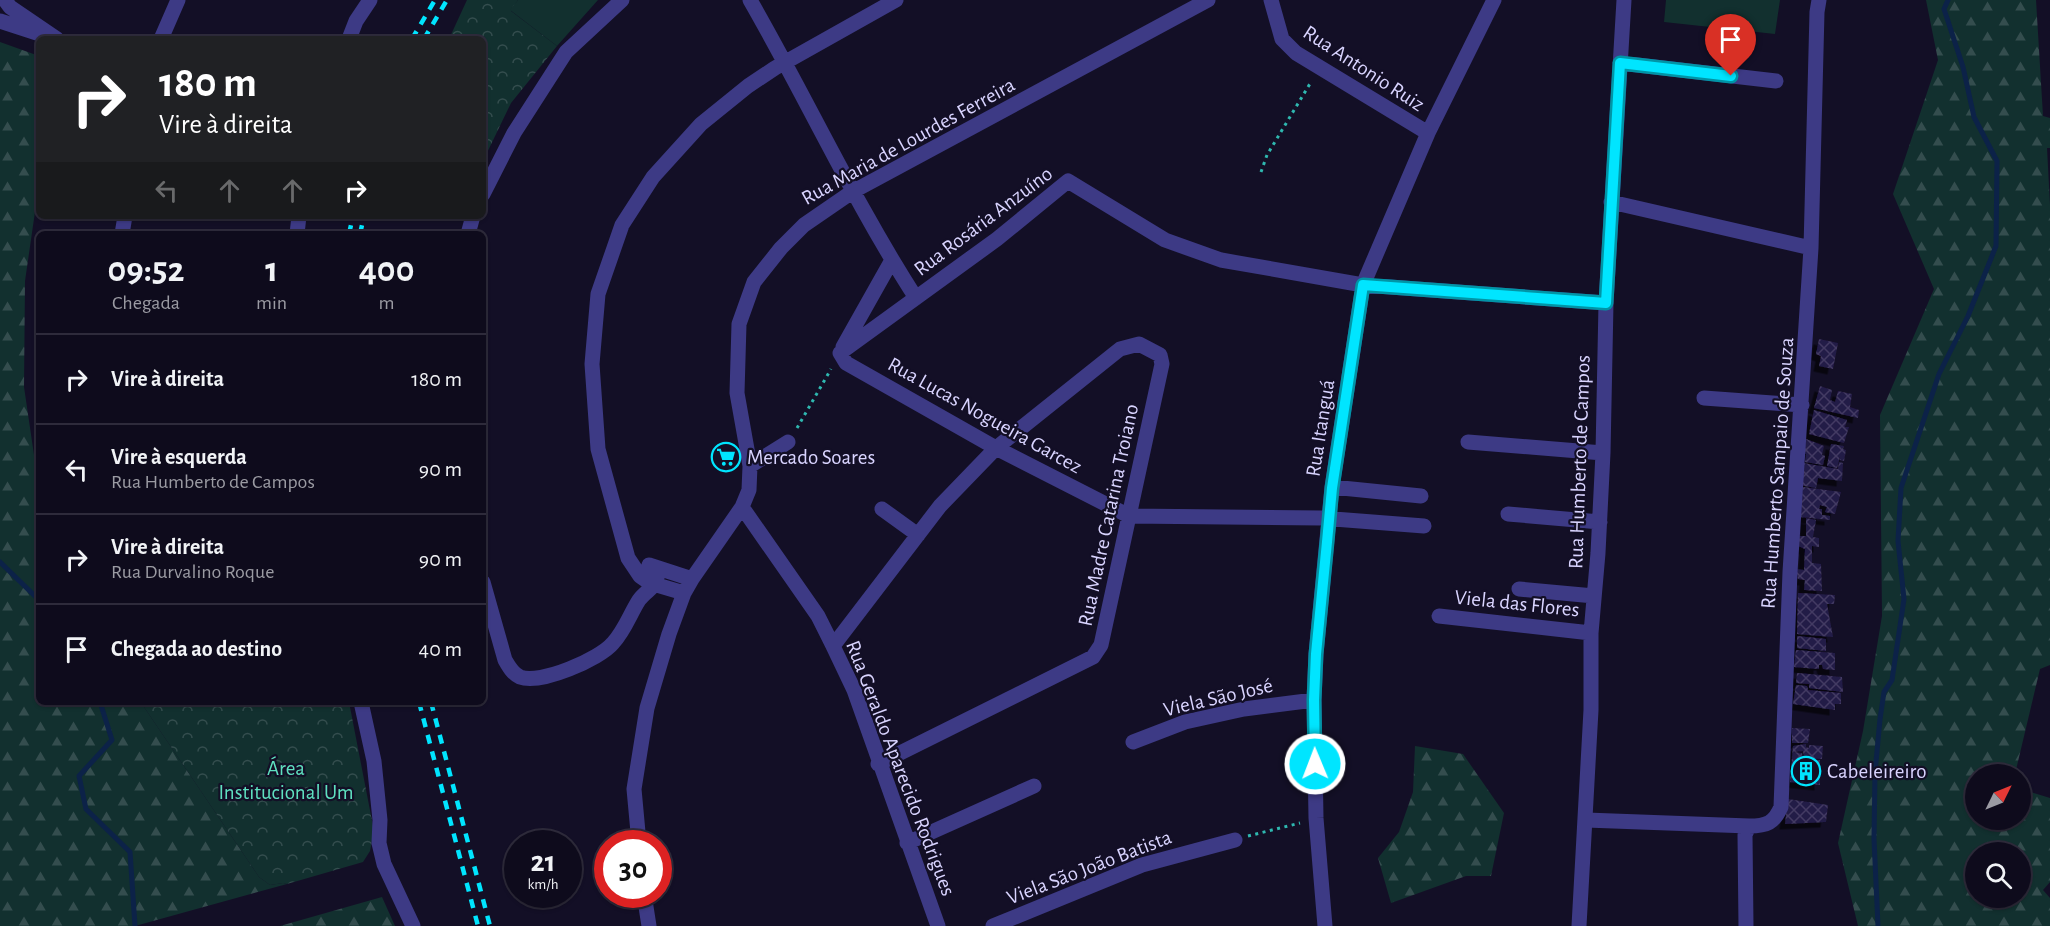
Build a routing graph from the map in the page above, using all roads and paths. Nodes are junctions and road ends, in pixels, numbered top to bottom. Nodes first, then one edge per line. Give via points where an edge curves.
1 (5, 0) edge
2 (178, 0) edge
3 (370, 0) edge
4 (622, 0) edge
5 (750, 0) edge
6 (896, 0) edge
7 (1208, 0) edge
8 (1271, 0) edge
9 (1494, 0) edge
10 (1624, 0) edge
11 (1819, 0) edge
12 (0, 21) edge
13 (46, 36) edge
14 (51, 36) edge
15 (162, 36) edge
16 (350, 36) edge
17 (786, 63) junction
18 (1620, 63) junction
19 (1319, 68) junction
20 (1776, 81) dead end
21 (1428, 133) junction
22 (1261, 172) dead end
23 (486, 188) edge
24 (852, 192) junction
25 (1611, 202) junction
26 (1812, 248) junction
27 (892, 260) junction
28 (1363, 285) junction
29 (916, 298) junction
30 (1606, 303) junction
31 (840, 352) junction
32 (1704, 398) dead end
33 (1802, 405) junction
34 (788, 442) joint
35 (1468, 442) dead end
36 (996, 448) junction
37 (1603, 453) junction
38 (750, 466) junction
39 (1332, 488) junction
40 (1421, 496) dead end
41 (742, 507) junction
42 (882, 509) dead end
43 (1508, 514) dead end
44 (1129, 516) junction
45 (1329, 520) junction
46 (1600, 522) junction
47 (1424, 526) dead end
48 (621, 534) junction
49 (918, 535) junction
50 (628, 558) junction
51 (650, 566) junction
52 (692, 579) junction
53 (656, 585) junction
54 (1519, 589) dead end
55 (486, 593) edge
56 (684, 593) junction
57 (1594, 596) junction
58 (1439, 616) dead end
59 (629, 617) junction
60 (1591, 633) junction
61 (834, 646) junction
62 (1314, 700) junction
63 (362, 705) edge
64 (1133, 742) dead end
65 (879, 764) junction
66 (1034, 786) dead end
67 (1316, 818) junction
68 (1586, 820) junction
69 (1749, 826) junction
70 (638, 830) edge
71 (1235, 840) joint
72 (907, 843) junction
73 (646, 908) edge
74 (413, 926) edge
75 (649, 926) edge
76 (938, 926) edge
77 (993, 926) edge
78 (1324, 926) edge
79 (1579, 926) edge
80 (1746, 926) edge

1 - 14 street
2 - 15 street
3 - 16 street
4 - 23 street via 566,52 514,133
5 - 17 street
6 - 17 street
7 - 24 street, Rua Maria de Lourdes Ferreira
8 - 19 street, Rua Antonio Ruiz via 1282,39
9 - 21 street, Rua Itanguá
10 - 18 street, Rua Humberto de Campos
11 - 26 street, Rua Humberto Sampaio de Souza
12 - 13 street
17 - 24 street
17 - 48 street via 748,86 701,124 653,177 622,225 598,294 592,364 597,449
18 - 20 street
18 - 25 street, Rua Humberto de Campos
19 - 21 street, Rua Antonio Ruiz
19 - 22 path via 1266,154
21 - 28 street, Rua Itanguá
24 - 27 street
24 - 38 street, Rua Maria de Lourdes Ferreira via 804,225 754,282 739,324 737,393
25 - 26 street
25 - 30 street, Rua Humberto de Campos
26 - 33 street, Rua Humberto Sampaio de Souza
27 - 29 street
27 - 31 street, Rua Rosária Anzuíno
28 - 29 street, Rua Rosária Anzuíno via 1221,260 1165,240 1068,181
28 - 30 street
28 - 39 street, Rua Itanguá
29 - 31 street, Rua Rosária Anzuíno
30 - 37 street, Rua Humberto de Campos
31 - 34 path
31 - 36 street, Rua Lucas Nogueira Garcez via 846,363
32 - 33 street
33 - 69 street, Rua Humberto Sampaio de Souza via 1790,573 1781,807 1768,825
34 - 38 street
35 - 37 street
36 - 44 street, Rua Lucas Nogueira Garcez
36 - 44 street, Rua Madre Catarina Troiano via 1120,349 1139,344 1160,355 1162,364
36 - 49 street
37 - 46 street, Rua Humberto de Campos
38 - 41 street, Rua Maria de Lourdes Ferreira via 749,490
39 - 40 street
39 - 45 street, Rua Itanguá
41 - 52 street
41 - 61 street, Rua Geraldo Aparecido Rodrigues via 818,616
42 - 49 street
43 - 46 street
44 - 45 street, Rua Lucas Nogueira Garcez
44 - 65 street, Rua Madre Catarina Troiano via 1101,645 1093,657
45 - 47 street, Rua Lucas Nogueira Garcez
45 - 62 street, Rua Itanguá
46 - 57 street, Rua Humberto de Campos
48 - 50 street
48 - 51 street
49 - 61 street
50 - 53 street via 640,576
50 - 59 street via 633,581
51 - 52 street
51 - 53 street via 657,574
52 - 56 street
53 - 56 street
53 - 59 street via 644,594
54 - 57 street
55 - 59 street via 505,660 518,677 528,679 536,680 600,655 612,645
56 - 70 street via 647,708 634,789
57 - 60 street, Rua Humberto de Campos
58 - 60 street, Viela das Flores
60 - 68 street, Rua Humberto de Campos
61 - 65 street, Rua Geraldo Aparecido Rodrigues via 854,690
62 - 64 street, Viela São José via 1185,722
62 - 67 street, Rua Itanguá
63 - 74 street via 374,760 379,843 384,864
65 - 72 street, Rua Geraldo Aparecido Rodrigues
66 - 72 street
67 - 71 path
67 - 78 street, Rua Itanguá
68 - 69 street
68 - 79 street, Rua Humberto de Campos
69 - 80 street via 1744,843
71 - 77 street, Viela São João Batista via 1142,865
72 - 76 street, Rua Geraldo Aparecido Rodrigues
73 - 75 street

